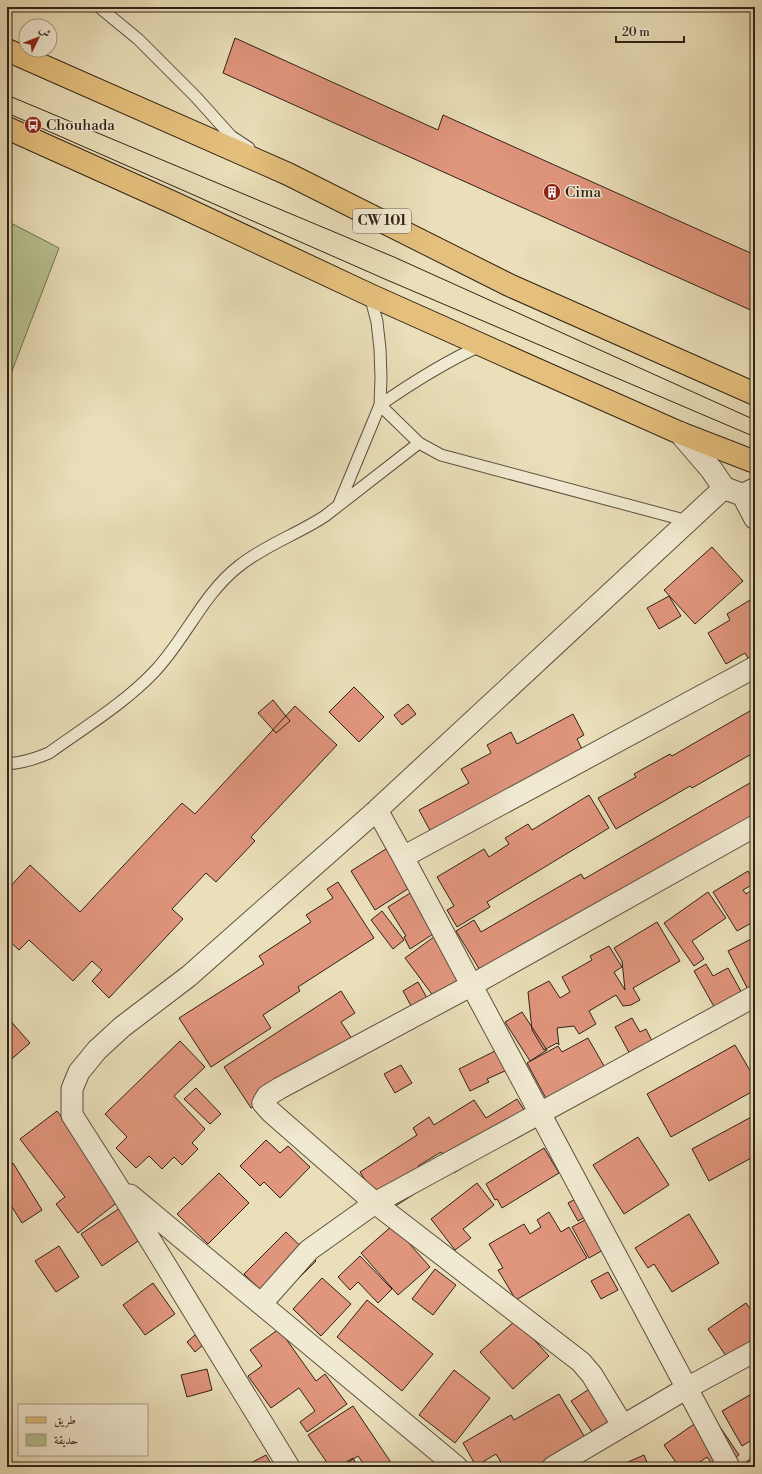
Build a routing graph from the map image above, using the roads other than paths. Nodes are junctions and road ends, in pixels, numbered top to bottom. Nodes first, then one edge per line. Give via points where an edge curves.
1 (99, 7) edge
2 (7, 50) edge
3 (7, 128) edge
4 (288, 174) junction
5 (370, 295) junction
6 (483, 345) junction
7 (755, 394) edge
8 (380, 405) junction
9 (680, 433) junction
10 (419, 442) junction
11 (755, 462) edge
12 (740, 491) edge
13 (339, 505) junction
14 (755, 518) edge
15 (688, 521) junction
16 (755, 667) edge
17 (7, 764) edge
18 (377, 810) junction
19 (755, 826) edge
20 (403, 857) junction
21 (472, 985) junction
22 (755, 996) edge
23 (541, 1114) junction
24 (116, 1184) junction
25 (375, 1203) junction
26 (261, 1304) junction
27 (755, 1351) edge
28 (687, 1388) junction
29 (624, 1426) junction
30 (289, 1467) edge
31 (457, 1467) edge
32 (553, 1467) edge
33 (729, 1467) edge

1 - 4 lane via 138,38 231,136
2 - 4 main road, CW 101
3 - 5 main road
4 - 7 main road, CW 101 via 509,285
5 - 6 main road
5 - 8 lane via 380,349
6 - 8 lane via 430,371
6 - 9 main road
8 - 10 lane
8 - 13 lane
9 - 11 main road
9 - 12 street via 711,469
10 - 13 lane
10 - 15 lane via 441,456
12 - 14 street
12 - 15 street
13 - 17 lane via 311,525 253,556 238,567 212,595 169,655 125,698 49,753 20,763
15 - 18 street
16 - 20 street
18 - 20 street
18 - 24 street via 188,976 122,1026 79,1072 72,1089 72,1115
19 - 21 street
20 - 21 street
21 - 23 street
21 - 25 street via 280,1088 267,1096 263,1103
22 - 23 street
23 - 25 street
23 - 28 street
24 - 26 street
24 - 30 street
25 - 26 street via 309,1250
25 - 29 street via 582,1362
26 - 31 street
27 - 28 street
28 - 29 street
28 - 33 street
29 - 32 street

